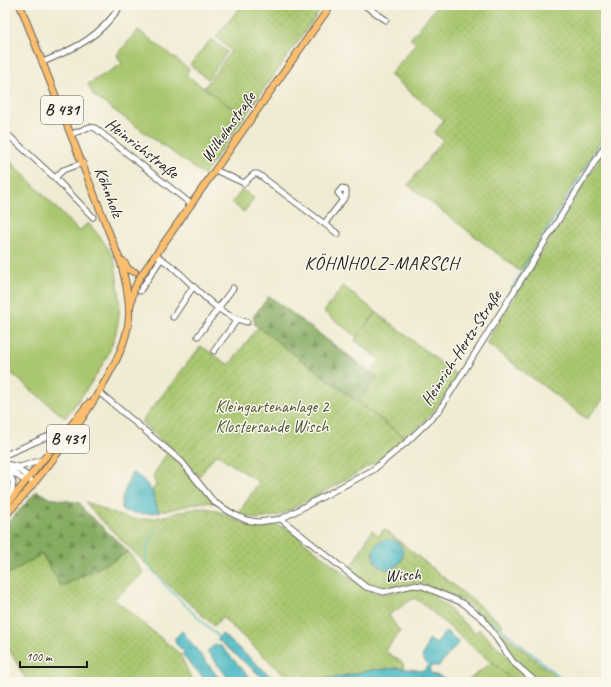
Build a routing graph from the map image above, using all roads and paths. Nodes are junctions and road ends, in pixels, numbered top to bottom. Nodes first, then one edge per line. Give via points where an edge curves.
1 (20, 5) edge
2 (120, 5) edge
3 (331, 5) edge
4 (364, 5) edge
5 (386, 20) dead end
6 (43, 62) junction
7 (5, 132) edge
8 (72, 134) junction
9 (606, 144) edge
10 (83, 163) junction
11 (215, 170) junction
12 (55, 178) junction
13 (343, 199) dead end
14 (191, 204) junction
15 (93, 217) dead end
16 (325, 223) junction
17 (338, 234) dead end
18 (117, 250) junction
19 (158, 257) junction
20 (149, 265) junction
21 (135, 272) junction
22 (140, 277) junction
23 (125, 278) junction
24 (193, 288) junction
25 (233, 288) dead end
26 (140, 292) dead end
27 (218, 307) junction
28 (129, 316) junction
29 (173, 317) dead end
30 (238, 320) junction
31 (247, 322) dead end
32 (198, 336) dead end
33 (214, 350) dead end
34 (99, 392) junction
35 (51, 435) dead end
36 (5, 455) edge
37 (45, 458) junction
38 (8, 466) edge
39 (28, 480) junction
40 (34, 484) junction
41 (10, 500) junction
42 (5, 507) edge
43 (5, 516) edge
44 (281, 519) junction
45 (536, 682) edge

1 - 6 main road, Köhnholz / B 431
2 - 6 street via 96,35
3 - 11 main road, Wilhelmstraße
4 - 5 street
6 - 8 main road, Köhnholz / B 431
7 - 12 street
8 - 10 main road, Köhnholz / B 431
8 - 14 street, Heinrichstraße via 89,127 95,128
9 - 44 street, Heinrich-Hertz-Straße via 439,411 373,470
10 - 12 street via 63,170
10 - 18 main road, Köhnholz / B 431
11 - 14 main road, Wilhelmstraße
11 - 16 street via 244,184 254,174 258,174
12 - 15 street
13 - 16 street
14 - 19 main road, Wilhelmstraße
16 - 17 street
18 - 21 main road via 129,270
18 - 23 main road, Köhnholz / B 431
19 - 20 main road, Wilhelmstraße
19 - 24 street via 176,269
19 - 26 street
20 - 21 main road, Wilhelmstraße
20 - 22 main road, Wilhelmstraße
21 - 23 main road, Wilhelmstraße
22 - 23 main road via 134,280
22 - 28 main road, Wilhelmstraße via 134,289
23 - 28 main road, Köhnholz / B 431
24 - 27 street
24 - 29 street
25 - 27 street
27 - 30 street
27 - 32 street
28 - 34 main road, Köhnholz / B 431 via 119,355
30 - 31 street
30 - 33 street
34 - 37 main road, B 431
34 - 40 main road, B 431 via 78,426
34 - 44 street, Heinrich-Hertz-Straße via 182,462 214,502 246,520 264,522
35 - 36 street
37 - 38 street via 28,466
37 - 39 main road, B 431
38 - 39 street via 25,474
38 - 41 street via 13,486
39 - 40 street
39 - 41 main road, B 431
40 - 43 main road, B 431
41 - 42 main road, B 431
44 - 45 street, Wisch via 366,587 384,592 413,585 422,586 463,603 483,619 517,666

